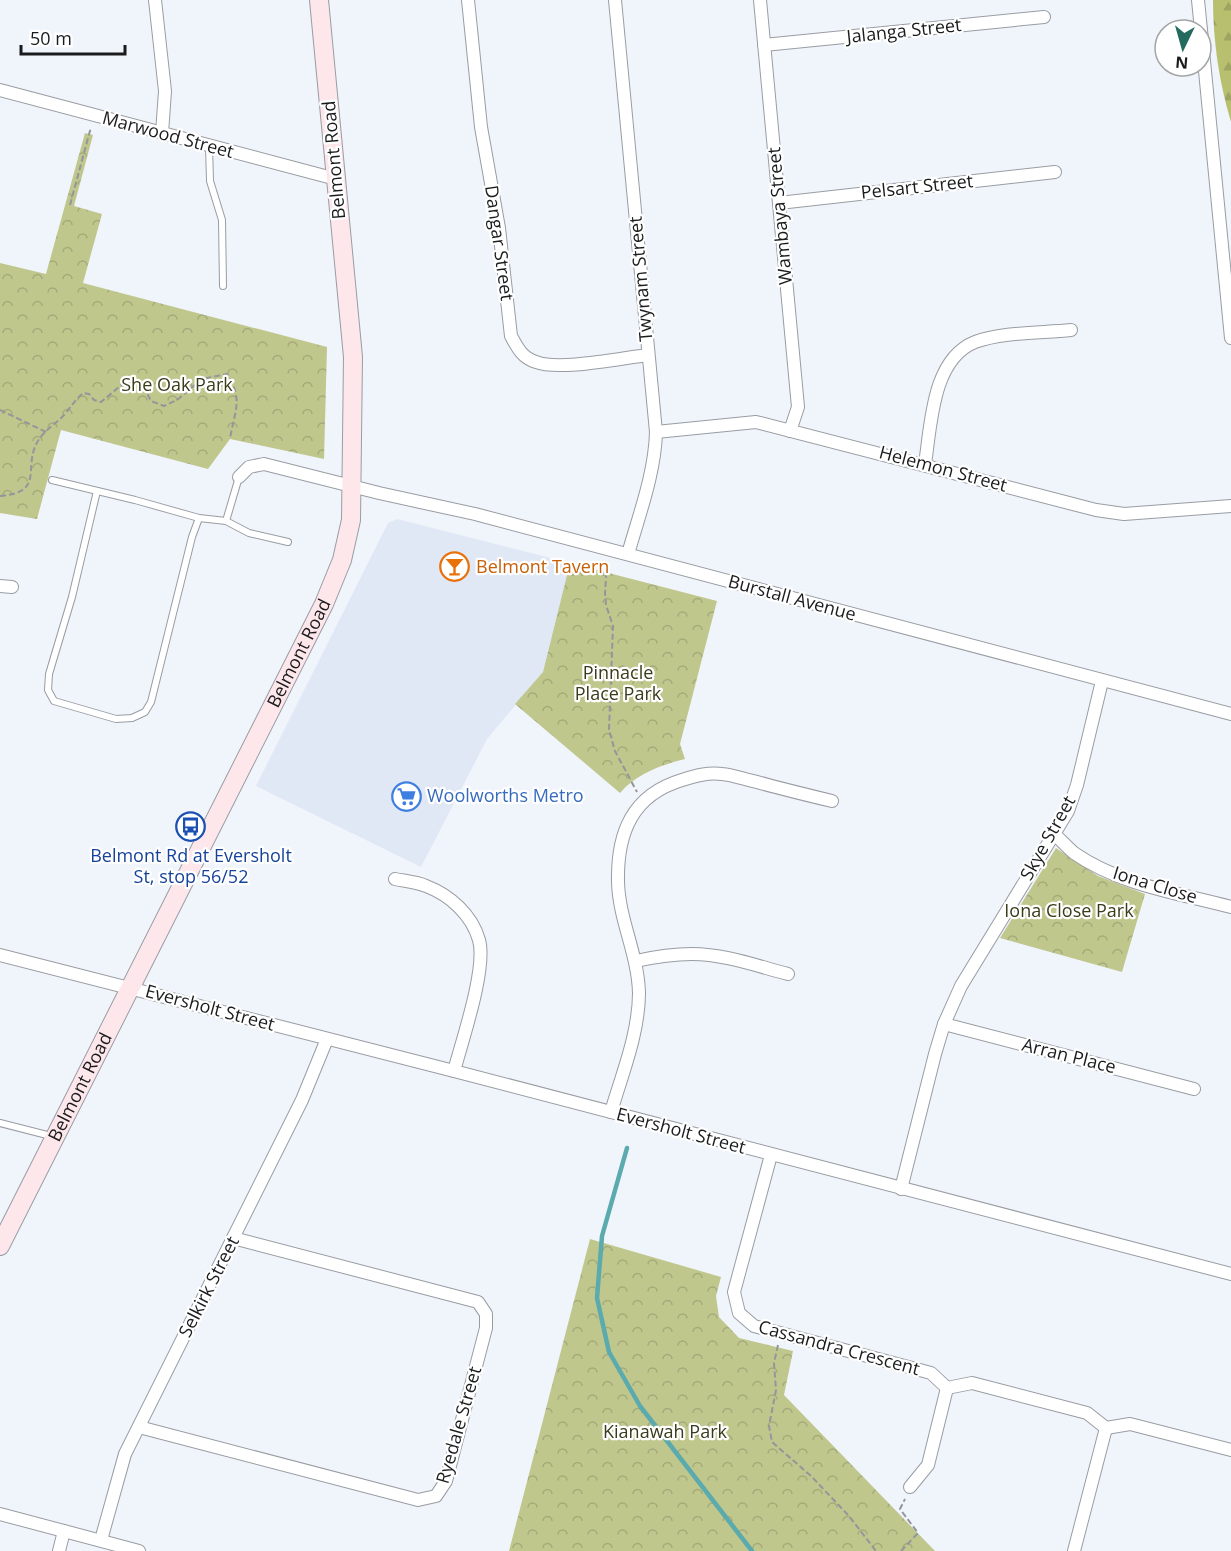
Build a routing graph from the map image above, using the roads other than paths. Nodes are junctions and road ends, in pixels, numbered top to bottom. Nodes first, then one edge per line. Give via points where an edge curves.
1 (155, 0) edge
2 (319, 0) edge
3 (468, 0) edge
4 (615, 0) edge
5 (760, 0) edge
6 (1198, 0) edge
7 (1044, 17) dead end
8 (1200, 18) edge
9 (764, 45) junction
10 (1206, 78) edge
11 (0, 90) edge
12 (162, 133) junction
13 (208, 145) junction
14 (1055, 172) dead end
15 (336, 178) junction
16 (779, 202) junction
17 (223, 286) dead end
18 (1071, 330) dead end
19 (1231, 338) edge
20 (648, 355) junction
21 (790, 430) junction
22 (656, 432) junction
23 (925, 464) junction
24 (239, 477) joint
25 (52, 480) dead end
26 (352, 486) junction
27 (97, 491) junction
28 (1231, 506) edge
29 (199, 518) junction
30 (225, 521) junction
31 (288, 542) dead end
32 (628, 554) junction
33 (1102, 681) junction
34 (1231, 714) edge
35 (832, 801) dead end
36 (1054, 834) junction
37 (395, 879) dead end
38 (1231, 907) edge
39 (0, 955) edge
40 (636, 961) junction
41 (788, 974) dead end
42 (130, 988) junction
43 (944, 1024) junction
44 (327, 1039) junction
45 (454, 1071) junction
46 (1194, 1089) dead end
47 (611, 1112) junction
48 (0, 1123) edge
49 (55, 1137) junction
50 (771, 1155) junction
51 (901, 1189) junction
52 (233, 1238) junction
53 (0, 1246) edge
54 (1231, 1274) edge
55 (947, 1388) junction
56 (139, 1427) junction
57 (1106, 1428) junction
58 (1231, 1450) edge
59 (910, 1487) road end
60 (0, 1514) edge
61 (64, 1531) junction
62 (101, 1540) junction
63 (59, 1551) edge
64 (139, 1551) edge
65 (1074, 1551) edge

1 - 12 street via 165,91
2 - 15 main road, Belmont Road
3 - 20 street, Dangar Street via 481,127 499,228 511,336 518,351 534,362 553,366
4 - 20 street, Twynam Street
5 - 9 street, Wambaya Street
6 - 8 street
7 - 9 street, Jalanga Street
9 - 16 street, Wambaya Street
10 - 19 street
11 - 12 street, Marwood Street
12 - 13 street, Marwood Street
13 - 15 street, Marwood Street
13 - 17 lane via 210,181 222,220
14 - 16 street, Pelsart Street
15 - 26 main road, Belmont Road via 353,357
16 - 21 street, Wambaya Street via 798,407
18 - 23 street via 974,342 953,356 936,394
20 - 22 street, Twynam Street
21 - 22 street, Helemon Street via 756,422
21 - 23 street, Helemon Street
22 - 32 street, Twynam Street
23 - 28 street, Helemon Street via 1124,514
24 - 26 street, Burstall Avenue via 249,467 264,464
24 - 30 lane
25 - 27 lane
26 - 32 street, Burstall Avenue
26 - 42 main road, Belmont Road via 351,520 344,550 324,604
27 - 29 lane
27 - 29 lane via 48,690 54,701 116,719 145,712 154,693
29 - 30 lane
30 - 31 lane
32 - 33 street, Burstall Avenue
33 - 34 street, Burstall Avenue
33 - 36 street, Skye Street via 1077,785
35 - 40 street via 722,774 699,775 656,791 636,808 619,849 622,915
36 - 38 street, Iona Close via 1074,852 1134,882
36 - 43 street, Skye Street via 961,986
37 - 45 street via 425,885 449,897 468,916 479,941 481,968
39 - 42 street, Eversholt Street
40 - 41 street via 693,954
40 - 47 street via 637,1019
42 - 44 street, Eversholt Street
42 - 49 main road, Belmont Road
43 - 46 street, Arran Place
43 - 51 street, Skye Street
44 - 45 street, Eversholt Street
44 - 52 street, Selkirk Street via 302,1100
45 - 47 street, Eversholt Street
47 - 50 street, Eversholt Street
48 - 49 lane
49 - 53 main road, Belmont Road
50 - 51 street, Eversholt Street
50 - 55 street, Cassandra Crescent via 735,1292 739,1313 754,1326 931,1373
51 - 54 street, Eversholt Street
52 - 56 street, Selkirk Street
52 - 56 street, Ryedale Street via 478,1302 486,1314 486,1328 446,1481 436,1496 418,1500
55 - 57 street via 972,1383 1087,1413
55 - 59 street via 928,1465
56 - 62 street, Selkirk Street via 125,1454
57 - 58 street via 1130,1424
57 - 65 street
60 - 61 street
61 - 62 street
61 - 63 street
62 - 64 street

